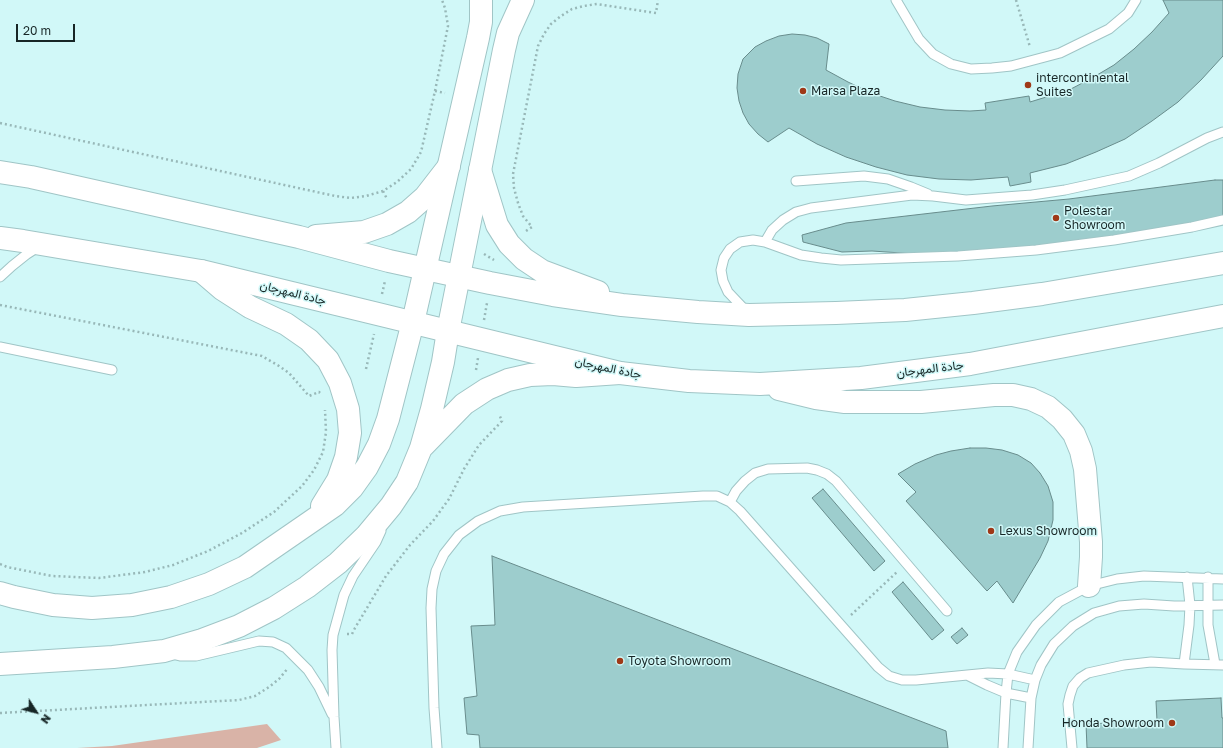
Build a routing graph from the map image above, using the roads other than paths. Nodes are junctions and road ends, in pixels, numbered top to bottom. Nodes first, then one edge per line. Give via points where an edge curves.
1 (481, 0) edge
2 (505, 0) edge
3 (522, 0) edge
4 (896, 0) edge
5 (1136, 0) edge
6 (1223, 131) edge
7 (449, 166) junction
8 (480, 170) junction
9 (0, 172) edge
10 (796, 181) dead end
11 (933, 196) junction
12 (1223, 220) edge
13 (0, 238) edge
14 (299, 238) junction
15 (765, 242) junction
16 (43, 244) junction
17 (1223, 263) edge
18 (425, 269) junction
19 (201, 271) junction
20 (459, 276) junction
21 (0, 277) edge
22 (622, 304) junction
23 (749, 315) junction
24 (1223, 316) edge
25 (413, 322) junction
26 (448, 331) junction
27 (0, 347) edge
28 (112, 370) dead end
29 (620, 373) junction
30 (760, 384) junction
31 (421, 448) junction
32 (730, 502) junction
33 (391, 506) junction
34 (308, 524) junction
35 (1187, 577) junction
36 (1208, 577) junction
37 (1223, 578) edge
38 (1089, 586) junction
39 (0, 593) edge
40 (1190, 605) junction
41 (1208, 605) junction
42 (1223, 605) edge
43 (947, 611) dead end
44 (164, 651) junction
45 (0, 664) edge
46 (1184, 664) junction
47 (1219, 664) edge
48 (1008, 674) junction
49 (969, 676) junction
50 (1035, 680) junction
51 (1006, 693) junction
52 (1031, 698) junction
53 (334, 717) junction
54 (336, 748) edge
55 (437, 748) edge
56 (1003, 748) edge
57 (1028, 748) edge
58 (1072, 748) edge

1 - 7 main road via 478,38
2 - 3 main road
3 - 8 main road via 508,32
4 - 5 lane via 919,39 933,54 951,64 971,69 1011,66 1060,53 1109,29 1128,13
6 - 11 lane via 1129,176 1032,195 966,200
7 - 14 main road via 426,197 408,212 387,224 364,232
7 - 18 main road
8 - 20 main road
8 - 22 main road via 497,225 509,244 524,259 542,271 608,296
9 - 14 main road via 32,177
10 - 11 lane via 864,176 888,179
11 - 15 lane via 912,195 810,208 796,212 783,220 772,230
12 - 15 lane via 1114,240 1036,250 942,257 841,260 802,255
13 - 16 main road, جادة المهرجان
14 - 18 main road
15 - 23 lane via 740,242 730,249 721,270 728,292
16 - 19 main road, جادة المهرجان
16 - 21 lane
17 - 23 main road via 1042,294 973,303 905,310
18 - 20 main road
18 - 25 main road
19 - 25 main road, جادة المهرجان
19 - 34 main road via 222,289 250,307 286,324 309,340 328,360 340,384 348,408 350,433 346,457 338,480
20 - 22 main road via 553,295
20 - 26 main road
22 - 23 main road
24 - 30 main road, جادة المهرجان via 970,364 862,378
25 - 26 main road, جادة المهرجان
25 - 34 main road via 379,444 352,488
26 - 29 main road, جادة المهرجان
26 - 31 main road via 443,362
27 - 28 lane
29 - 30 main road, جادة المهرجان via 689,381
29 - 31 main road via 576,376 530,375 508,380 487,389 464,404
30 - 38 main road via 795,394 845,402 921,402 1013,395 1031,399 1048,407 1074,434 1082,450 1091,542
31 - 33 main road via 407,482
32 - 43 lane via 745,481 768,469 807,468 827,474 836,481
32 - 49 lane via 840,626 889,676 902,680
32 - 55 lane via 717,496 703,496 523,507 500,511 478,521 458,535 444,554 436,571 432,590
33 - 44 main road via 366,536 338,563 307,587 239,626
33 - 53 lane via 376,542 353,576 344,595 332,650
34 - 39 main road via 245,567 209,584 171,597 132,605 92,608 53,605
35 - 36 lane
35 - 38 lane via 1144,576 1116,579
35 - 40 lane
36 - 37 lane
36 - 41 lane
38 - 48 lane via 1059,602 1036,624 1017,652
40 - 41 lane
40 - 46 lane
40 - 50 lane via 1119,606 1094,613 1073,626 1054,644
41 - 42 lane
41 - 47 lane via 1208,625
44 - 45 main road via 114,658
44 - 53 lane via 180,656 196,656 259,640 273,642 286,648 308,670
46 - 47 lane
46 - 58 lane via 1151,662 1124,665 1088,673 1080,678 1073,686 1068,704
48 - 49 lane via 988,673
48 - 50 lane
48 - 51 lane
49 - 51 lane
50 - 52 lane
51 - 52 lane
51 - 56 lane
52 - 57 lane
53 - 54 lane

